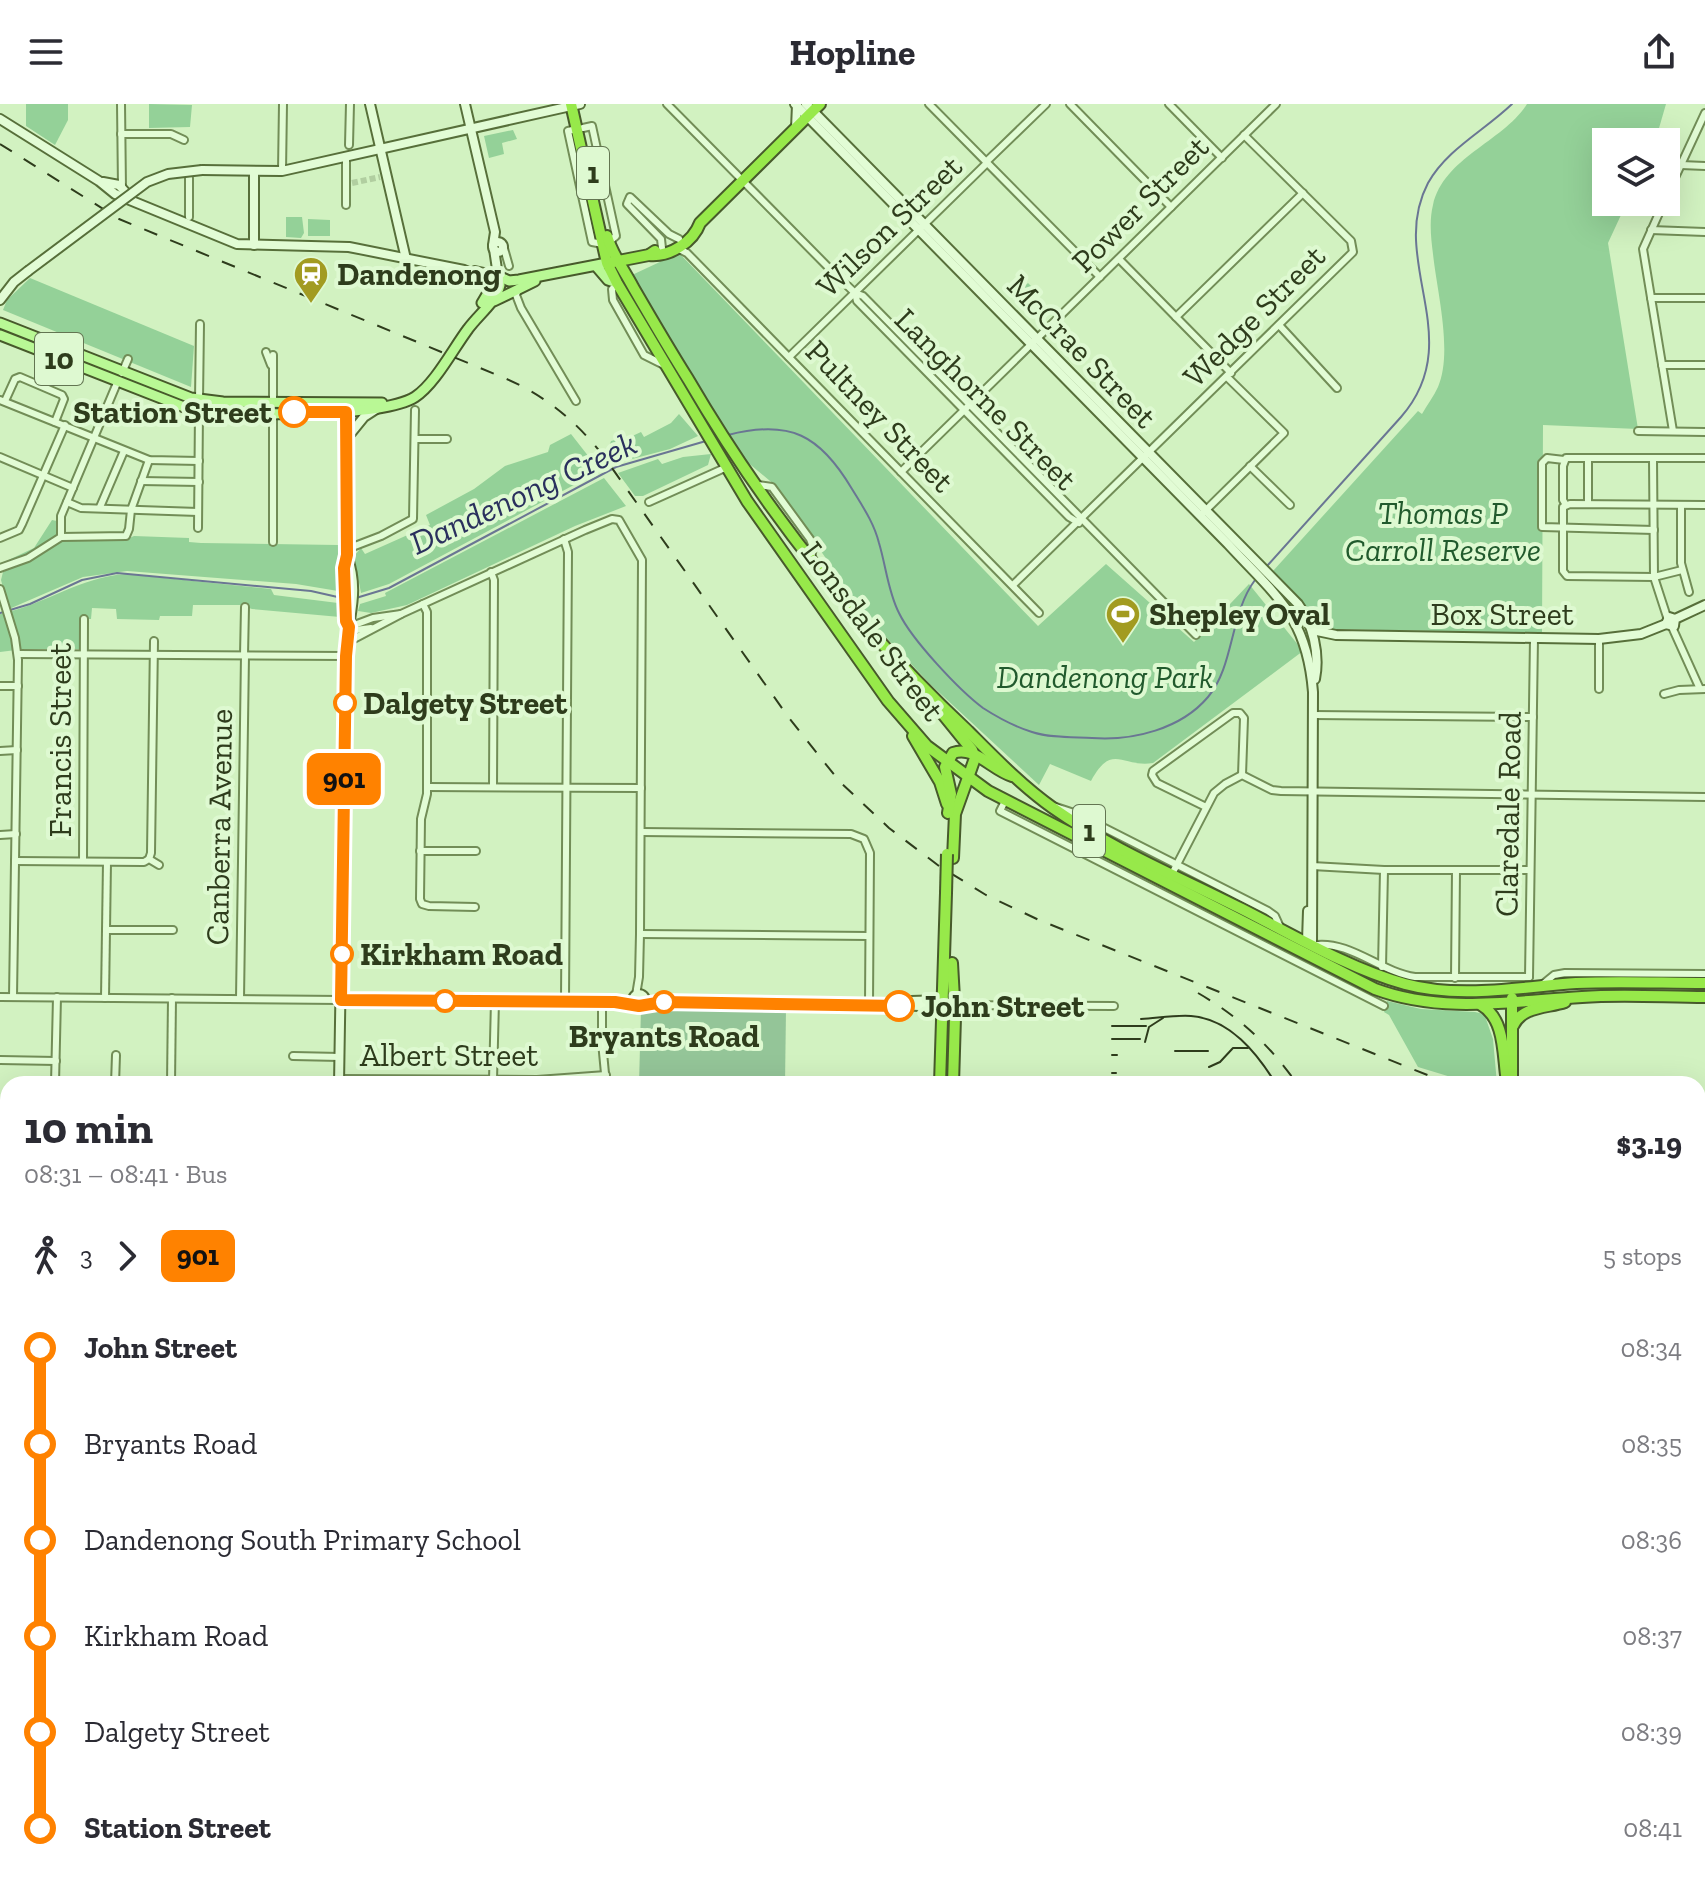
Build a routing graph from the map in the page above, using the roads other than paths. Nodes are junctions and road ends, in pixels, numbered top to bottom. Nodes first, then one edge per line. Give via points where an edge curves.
1 (121, 104) edge
2 (283, 104) edge
3 (350, 104) edge
4 (370, 104) edge
5 (465, 104) edge
6 (667, 104) edge
7 (929, 104) edge
8 (1046, 104) edge
9 (1070, 104) edge
10 (1169, 104) edge
11 (1276, 104) edge
12 (575, 105) edge
13 (808, 107) edge
14 (1705, 113) edge
15 (0, 119) edge
16 (580, 128) junction
17 (470, 129) junction
18 (121, 134) junction
19 (1244, 135) junction
20 (184, 140) dead end
21 (349, 145) dead end
22 (381, 147) junction
23 (346, 156) junction
24 (1222, 158) junction
25 (987, 163) junction
26 (1681, 165) joint
27 (1705, 166) edge
28 (282, 171) junction
29 (254, 172) junction
30 (189, 178) dead end
31 (743, 180) junction
32 (117, 189) junction
33 (1303, 193) junction
34 (346, 205) dead end
35 (1171, 207) junction
36 (1657, 216) edge
37 (189, 217) dead end
38 (922, 228) junction
39 (1651, 230) junction
40 (1705, 232) edge
41 (606, 243) junction
42 (254, 245) junction
43 (498, 246) junction
44 (682, 246) junction
45 (662, 248) junction
46 (646, 256) junction
47 (406, 259) junction
48 (1119, 259) junction
49 (496, 263) junction
50 (607, 263) junction
51 (509, 266) dead end
52 (464, 270) junction
53 (484, 272) junction
54 (627, 276) junction
55 (1100, 277) junction
56 (543, 278) junction
57 (498, 280) junction
58 (14, 282) junction
59 (618, 283) junction
60 (518, 289) junction
61 (0, 290) edge
62 (855, 293) junction
63 (502, 296) junction
64 (1651, 298) junction
65 (1705, 298) edge
66 (0, 300) edge
67 (488, 305) junction
68 (521, 308) junction
69 (478, 314) junction
70 (1176, 317) junction
71 (0, 323) edge
72 (200, 324) dead end
73 (1279, 325) junction
74 (648, 334) junction
75 (0, 335) edge
76 (1034, 342) junction
77 (644, 353) junction
78 (270, 354) dead end
79 (789, 357) junction
80 (128, 359) dead end
81 (1662, 365) junction
82 (1705, 365) edge
83 (667, 367) junction
84 (122, 373) junction
85 (1229, 375) junction
86 (117, 383) junction
87 (1337, 388) dead end
88 (2, 400) edge
89 (576, 401) dead end
90 (199, 405) junction
91 (970, 405) junction
92 (384, 406) junction
93 (273, 407) junction
94 (349, 408) junction
95 (415, 410) dead end
96 (964, 411) junction
97 (55, 422) junction
98 (65, 425) junction
99 (710, 428) junction
100 (1638, 431) dead end
101 (1673, 431) junction
102 (1705, 432) edge
103 (351, 433) junction
104 (94, 438) junction
105 (415, 439) junction
106 (447, 439) dead end
107 (347, 445) junction
108 (124, 451) junction
109 (0, 457) edge
110 (1146, 457) junction
111 (738, 458) junction
112 (1588, 458) junction
113 (1705, 458) edge
114 (1653, 459) junction
115 (149, 460) junction
116 (1564, 460) junction
117 (199, 461) junction
118 (723, 461) junction
119 (1250, 466) junction
120 (901, 472) junction
121 (43, 476) junction
122 (141, 481) junction
123 (199, 482) junction
124 (73, 488) junction
125 (67, 502) junction
126 (649, 502) dead end
127 (1588, 504) junction
128 (1290, 505) dead end
129 (1566, 505) junction
130 (1654, 505) junction
131 (1681, 505) junction
132 (1705, 505) edge
133 (100, 507) junction
134 (131, 510) junction
135 (198, 512) junction
136 (1203, 513) junction
137 (1081, 521) junction
138 (198, 528) dead end
139 (1563, 529) junction
140 (1654, 530) junction
141 (61, 537) junction
142 (0, 538) edge
143 (564, 539) junction
144 (273, 542) dead end
145 (347, 552) junction
146 (0, 568) edge
147 (1682, 570) junction
148 (491, 572) junction
149 (1654, 577) junction
150 (1271, 583) junction
151 (1013, 585) junction
152 (0, 589) edge
153 (1689, 592) dead end
154 (841, 598) junction
155 (423, 604) junction
156 (1705, 605) edge
157 (245, 607) dead end
158 (351, 609) junction
159 (823, 610) junction
160 (1039, 613) dead end
161 (1304, 613) junction
162 (401, 614) junction
163 (84, 619) dead end
164 (368, 619) junction
165 (1670, 622) junction
166 (378, 626) junction
167 (1298, 626) junction
168 (349, 627) junction
169 (1196, 635) dead end
170 (1336, 635) junction
171 (1313, 638) junction
172 (1534, 638) junction
173 (1599, 639) junction
174 (154, 641) dead end
175 (346, 643) junction
176 (18, 654) junction
177 (85, 654) junction
178 (153, 654) junction
179 (245, 655) junction
180 (346, 656) junction
181 (0, 686) edge
182 (18, 686) junction
183 (1599, 689) dead end
184 (1702, 689) edge
185 (1313, 692) junction
186 (1664, 694) dead end
187 (942, 707) junction
188 (1313, 715) junction
189 (1533, 717) junction
190 (912, 730) junction
191 (17, 750) junction
192 (0, 751) edge
193 (974, 754) junction
194 (946, 762) junction
195 (1242, 775) junction
196 (1014, 776) junction
197 (969, 779) junction
198 (427, 787) junction
199 (493, 787) junction
200 (567, 788) junction
201 (641, 788) junction
202 (988, 791) junction
203 (1312, 792) junction
204 (1532, 795) junction
205 (1705, 797) edge
206 (1206, 807) junction
207 (953, 810) junction
208 (641, 832) junction
209 (16, 834) junction
210 (0, 835) edge
211 (420, 851) junction
212 (476, 851) dead end
213 (149, 859) junction
214 (15, 861) junction
215 (83, 861) junction
216 (107, 862) junction
217 (159, 865) dead end
218 (1312, 866) junction
219 (1384, 870) junction
220 (1456, 870) junction
221 (1530, 870) junction
222 (1169, 878) junction
223 (475, 907) dead end
224 (106, 930) junction
225 (173, 930) dead end
226 (640, 934) junction
227 (869, 936) junction
228 (1269, 937) junction
229 (1250, 938) junction
230 (1311, 943) junction
231 (1305, 960) junction
232 (1382, 967) junction
233 (1669, 974) junction
234 (1705, 974) edge
235 (1529, 977) junction
236 (1455, 978) junction
237 (1657, 982) junction
238 (1571, 984) junction
239 (1540, 986) junction
240 (1705, 986) edge
241 (1508, 989) junction
242 (0, 997) edge
243 (13, 997) junction
244 (57, 997) junction
245 (1582, 997) junction
246 (1682, 997) junction
247 (1705, 997) edge
248 (105, 998) junction
249 (172, 998) junction
250 (240, 999) junction
251 (639, 999) junction
252 (341, 1000) junction
253 (495, 1001) junction
254 (565, 1001) junction
255 (602, 1002) junction
256 (1509, 1002) junction
257 (870, 1004) junction
258 (947, 1004) junction
259 (1479, 1004) junction
260 (1114, 1006) dead end
261 (1384, 1006) dead end
262 (1513, 1029) junction
263 (116, 1055) dead end
264 (293, 1056) dead end
265 (340, 1057) junction
266 (0, 1060) edge
267 (56, 1061) junction
268 (606, 1075) joint
269 (55, 1076) edge
270 (115, 1076) edge
271 (171, 1076) edge
272 (339, 1076) edge
273 (493, 1076) edge
274 (595, 1076) edge
275 (941, 1076) edge
276 (952, 1076) edge
277 (1507, 1076) edge
278 (1508, 1076) edge
279 (1508, 1076) edge

1 - 18 street
2 - 28 street
3 - 21 street
4 - 22 main road
5 - 17 main road
6 - 31 street, Langhorne Street
7 - 25 street
8 - 25 street, Wilson Street
9 - 35 street
10 - 24 street
11 - 19 street, Power Street
12 - 16 highway, Lonsdale Street / 1
12 - 17 main road
13 - 31 highway via 796,128
13 - 38 main road, McCrae Street
13 - 38 main road, McCrae Street
14 - 26 street
15 - 32 main road
16 - 41 highway, Lonsdale Street / 1
16 - 41 street, Lonsdale Street via 568,131 592,242
17 - 22 main road
17 - 43 main road
18 - 20 street via 171,134
18 - 32 street
19 - 24 street, Power Street
19 - 33 street
22 - 23 main road
22 - 47 main road
23 - 28 main road
23 - 34 street
24 - 35 street, Power Street
25 - 38 street, Wilson Street
25 - 55 street
26 - 27 street
28 - 29 main road
29 - 42 main road
29 - 58 main road, bridge via 202,170 147,182
30 - 37 street
31 - 44 highway
31 - 62 street, Langhorne Street
32 - 42 main road via 235,243
33 - 70 street
33 - 73 street, Wedge Street via 1354,248
35 - 48 street, Power Street
36 - 39 street
38 - 62 street, Wilson Street
38 - 76 main road, McCrae Street
39 - 40 street
39 - 64 street via 1643,249
41 - 50 highway, Lonsdale Street / 1
42 - 47 main road via 345,246
43 - 49 main road
43 - 51 street
44 - 45 highway
44 - 45 street, Pultney Street via 630,197 627,204 661,239
44 - 46 highway
44 - 79 street, Pultney Street
45 - 46 highway
46 - 50 highway
46 - 54 highway
47 - 52 main road
48 - 55 street, Power Street
48 - 70 street
49 - 53 main road
49 - 57 main road
50 - 54 highway, Lonsdale Street / 1
50 - 56 main road, 10
50 - 59 highway, Lonsdale Street / 1
52 - 53 main road
52 - 57 main road
53 - 57 main road
54 - 99 highway, Lonsdale Street / 1
55 - 76 street, Power Street
56 - 57 main road, 10 via 516,286
56 - 60 main road, 10
57 - 67 main road, 10
57 - 69 main road, 10
58 - 61 main road
58 - 66 main road
59 - 74 highway, Lonsdale Street / 1
59 - 77 street, Lonsdale Street via 612,298
60 - 63 main road, 10
60 - 68 street
62 - 79 street, Wilson Street
62 - 91 street, Langhorne Street
62 - 96 street, Langhorne Street
63 - 67 main road, 10
63 - 68 street
64 - 65 street
64 - 81 street
67 - 69 main road, 10
68 - 89 street
69 - 92 main road, 10 via 422,391
70 - 85 street
71 - 84 main road, 10
72 - 90 street
73 - 85 street, Wedge Street
73 - 87 street
74 - 77 street
74 - 83 highway, Lonsdale Street / 1
75 - 86 main road, 10
76 - 91 street, Power Street
76 - 110 main road, McCrae Street
77 - 83 street, Lonsdale Street
78 - 93 street
79 - 120 street, Pultney Street
80 - 84 street
81 - 82 street
81 - 101 street
83 - 99 highway, Lonsdale Street / 1
84 - 86 main road
84 - 90 main road, 10
85 - 110 street, Wedge Street
85 - 119 street via 1284,433
86 - 90 main road, 10
86 - 104 street
88 - 97 street
88 - 97 street via 20,377 62,395
90 - 93 main road, 10
90 - 117 street
91 - 96 street, Power Street
91 - 137 street, Langhorne Street
92 - 94 main road, 10
92 - 103 main road via 363,418
93 - 94 main road, 10
93 - 144 street
94 - 103 main road
94 - 107 main road
95 - 105 street
96 - 120 street, Power Street
96 - 137 street, Langhorne Street via 1069,517
97 - 98 street
98 - 104 street
98 - 121 street
99 - 111 highway, Lonsdale Street / 1
99 - 118 highway, Lonsdale Street / 1
100 - 101 street
101 - 102 street
103 - 107 main road
104 - 108 street
104 - 124 street
105 - 106 street
105 - 145 street via 413,519
107 - 145 main road
108 - 115 street
108 - 133 street
109 - 121 street
110 - 136 main road, McCrae Street
110 - 137 street, Wedge Street
111 - 118 highway
111 - 154 highway, Lonsdale Street / 1
112 - 114 street
112 - 116 street
112 - 127 street
113 - 114 street
114 - 130 street
115 - 117 street
115 - 122 street
116 - 129 street
116 - 139 street via 1547,458 1542,463 1542,527
117 - 123 street
118 - 126 street
118 - 159 highway, Lonsdale Street / 1
119 - 128 street
119 - 136 street
120 - 151 street, Pultney Street
121 - 124 street
121 - 142 street via 19,530
122 - 123 street
122 - 134 street
123 - 135 street
124 - 125 street
125 - 133 street
125 - 141 street via 59,521
127 - 129 street
127 - 130 street
129 - 139 street
130 - 131 street
130 - 140 street
131 - 132 street
131 - 147 street
133 - 134 street
134 - 135 street
134 - 141 street via 128,534 121,537
135 - 138 street
136 - 150 main road, McCrae Street
137 - 151 street, Wedge Street
137 - 169 street, Langhorne Street
139 - 140 street
139 - 149 street via 1567,576
140 - 149 street
141 - 146 street
143 - 148 street
143 - 200 street
143 - 201 street via 617,519 642,557
145 - 158 main road via 344,568
147 - 149 street
147 - 153 street
148 - 155 street
148 - 199 street
149 - 165 street
150 - 161 main road, McCrae Street
150 - 167 main road, McCrae Street
151 - 160 street, Pultney Street
152 - 176 street
154 - 159 highway
154 - 187 highway, Lonsdale Street / 1
155 - 162 street
155 - 198 street
156 - 165 main road, Box Street
157 - 179 street, Canberra Avenue
158 - 164 street
158 - 168 main road
159 - 190 highway, Lonsdale Street / 1
161 - 170 main road via 1317,631
161 - 171 main road, McCrae Street
162 - 164 street
162 - 166 street
163 - 177 street, Francis Street
164 - 168 street
165 - 173 main road, Box Street via 1641,634
165 - 184 street
166 - 168 street
166 - 175 street
167 - 171 main road
167 - 185 main road
168 - 175 main road
170 - 171 main road, Box Street
170 - 172 main road, Box Street
171 - 185 main road, McCrae Street
172 - 173 main road, Box Street
172 - 189 street, Claredale Road
173 - 183 street
174 - 178 street
175 - 180 main road
176 - 177 street
176 - 182 street
177 - 178 street
177 - 215 street, Francis Street
178 - 179 street
178 - 213 street
179 - 180 street
179 - 250 street, Canberra Avenue
180 - 252 main road
181 - 182 street
182 - 191 street
184 - 186 street
185 - 188 main road
187 - 193 highway via 942,716
187 - 196 highway, Lonsdale Street / 1
188 - 189 street
188 - 203 main road
189 - 204 street, Claredale Road
190 - 194 highway, Lonsdale Street / 1
190 - 207 highway
191 - 192 street
191 - 209 street
193 - 194 highway via 957,752
193 - 196 highway
193 - 197 highway
194 - 197 highway, Lonsdale Street / 1
194 - 207 highway
195 - 203 street via 1272,790
195 - 206 street via 1214,793
195 - 206 street via 1240,713 1153,771 1157,783
196 - 222 highway, Lonsdale Street / 1 via 1049,806
197 - 202 highway, Lonsdale Street / 1
197 - 207 highway
198 - 199 street
198 - 211 street
199 - 200 street
200 - 201 street
200 - 254 street
201 - 208 street
202 - 207 highway via 971,795
202 - 222 highway, Lonsdale Street / 1 via 1002,806 1027,819
203 - 204 street
203 - 218 main road
204 - 205 street
204 - 221 street, Claredale Road
206 - 222 street
207 - 258 highway
208 - 226 street
208 - 227 street via 851,834 864,839 870,853
209 - 210 street
209 - 214 street
211 - 212 street
211 - 223 street via 421,903
213 - 216 street
213 - 217 street
214 - 215 street
214 - 243 street
215 - 216 street
216 - 224 street
218 - 219 street
218 - 230 main road
219 - 220 street
219 - 232 street
220 - 221 street
220 - 236 street
221 - 235 street, Claredale Road
222 - 228 highway, Lonsdale Street / 1
222 - 229 street, Lonsdale Street
222 - 230 highway, Lonsdale Street / 1
224 - 225 street
224 - 248 street
226 - 227 street
226 - 251 street
227 - 257 street
228 - 229 street
228 - 231 highway, Lonsdale Street / 1
229 - 231 street, Lonsdale Street
230 - 231 highway
230 - 232 street, Lonsdale Street via 1332,944
230 - 241 highway, Lonsdale Street / 1 via 1407,984 1452,991
231 - 259 highway, Lonsdale Street / 1 via 1396,997
231 - 261 street, Lonsdale Street
232 - 236 street, Lonsdale Street via 1411,977
233 - 234 street
233 - 237 street
233 - 239 street via 1563,973
235 - 236 street, Lonsdale Street
235 - 239 street
237 - 238 highway, 1
237 - 240 highway, 1
238 - 239 highway, 1
238 - 246 highway via 1672,988
239 - 241 highway, 1
240 - 246 highway via 1687,990
241 - 256 highway
242 - 243 street
243 - 244 street
244 - 248 street
244 - 267 street
245 - 246 highway, 1
245 - 256 highway, 1
245 - 262 highway via 1525,1013
246 - 247 highway, 1
248 - 249 street
249 - 250 street
249 - 271 street
250 - 252 street
251 - 255 main road
251 - 257 main road
252 - 253 main road
252 - 265 main road
253 - 254 main road
253 - 273 street
254 - 255 main road
255 - 268 street
256 - 259 highway, Lonsdale Street / 1
256 - 262 highway
256 - 278 highway
257 - 258 main road
258 - 260 street
258 - 275 highway
258 - 276 highway
259 - 277 highway via 1497,1023
262 - 279 highway
263 - 270 street
264 - 265 street
265 - 272 main road
266 - 267 street
267 - 269 street
268 - 274 street, Albert Street

